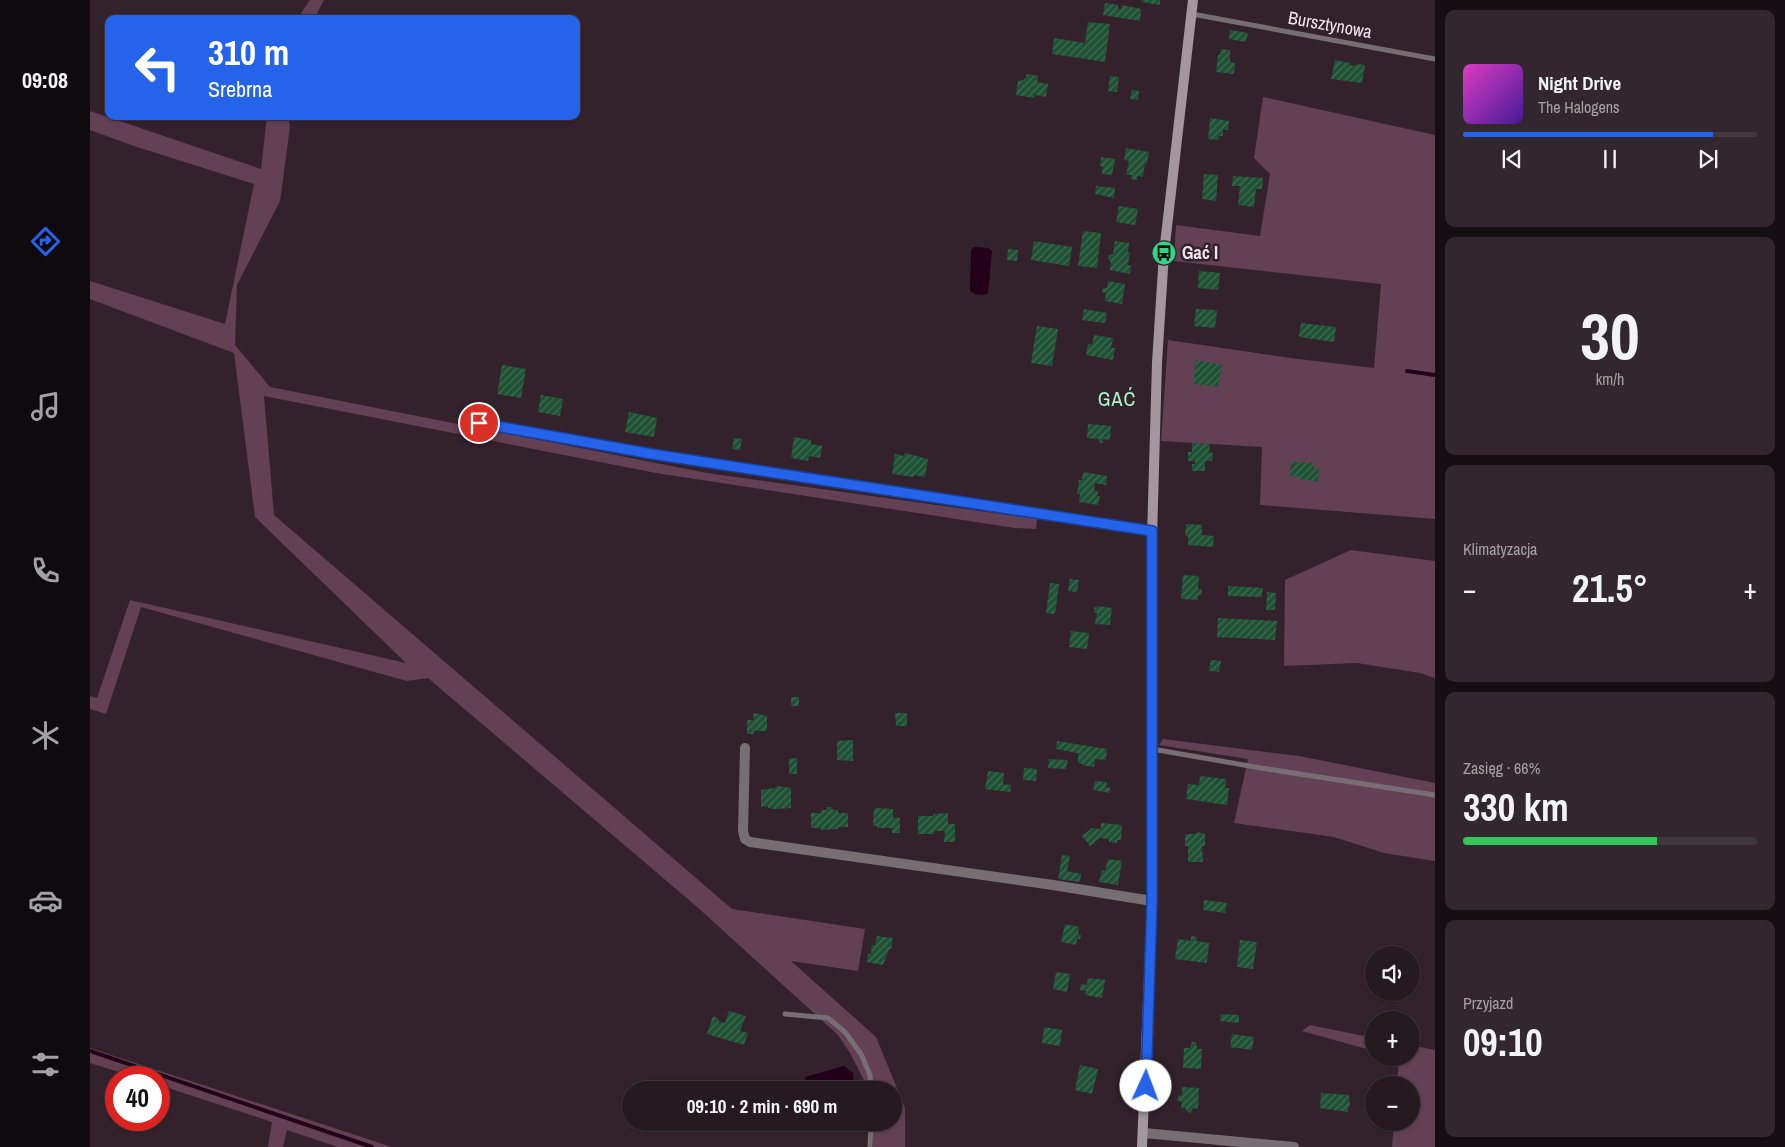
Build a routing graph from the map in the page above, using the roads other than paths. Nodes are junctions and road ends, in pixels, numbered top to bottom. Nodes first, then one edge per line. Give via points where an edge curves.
1 (1193, 0) edge
2 (1191, 14) junction
3 (1435, 59) edge
4 (479, 423) dead end
5 (1152, 531) junction
6 (745, 748) dead end
7 (1151, 748) junction
8 (1435, 795) edge
9 (1152, 901) junction
10 (785, 1014) dead end
11 (870, 1081) edge
12 (871, 1131) edge
13 (1144, 1132) junction
14 (870, 1147) edge
15 (1142, 1147) edge
16 (1294, 1147) edge

1 - 2 street
2 - 3 lane, Bursztynowa
2 - 5 street via 1164,253
4 - 5 street via 652,454
5 - 7 street
6 - 9 street via 743,831 745,839 750,842
7 - 8 lane
7 - 9 street
9 - 13 street
10 - 11 lane via 828,1018 845,1032 861,1054
12 - 14 lane
13 - 15 street
13 - 16 street

